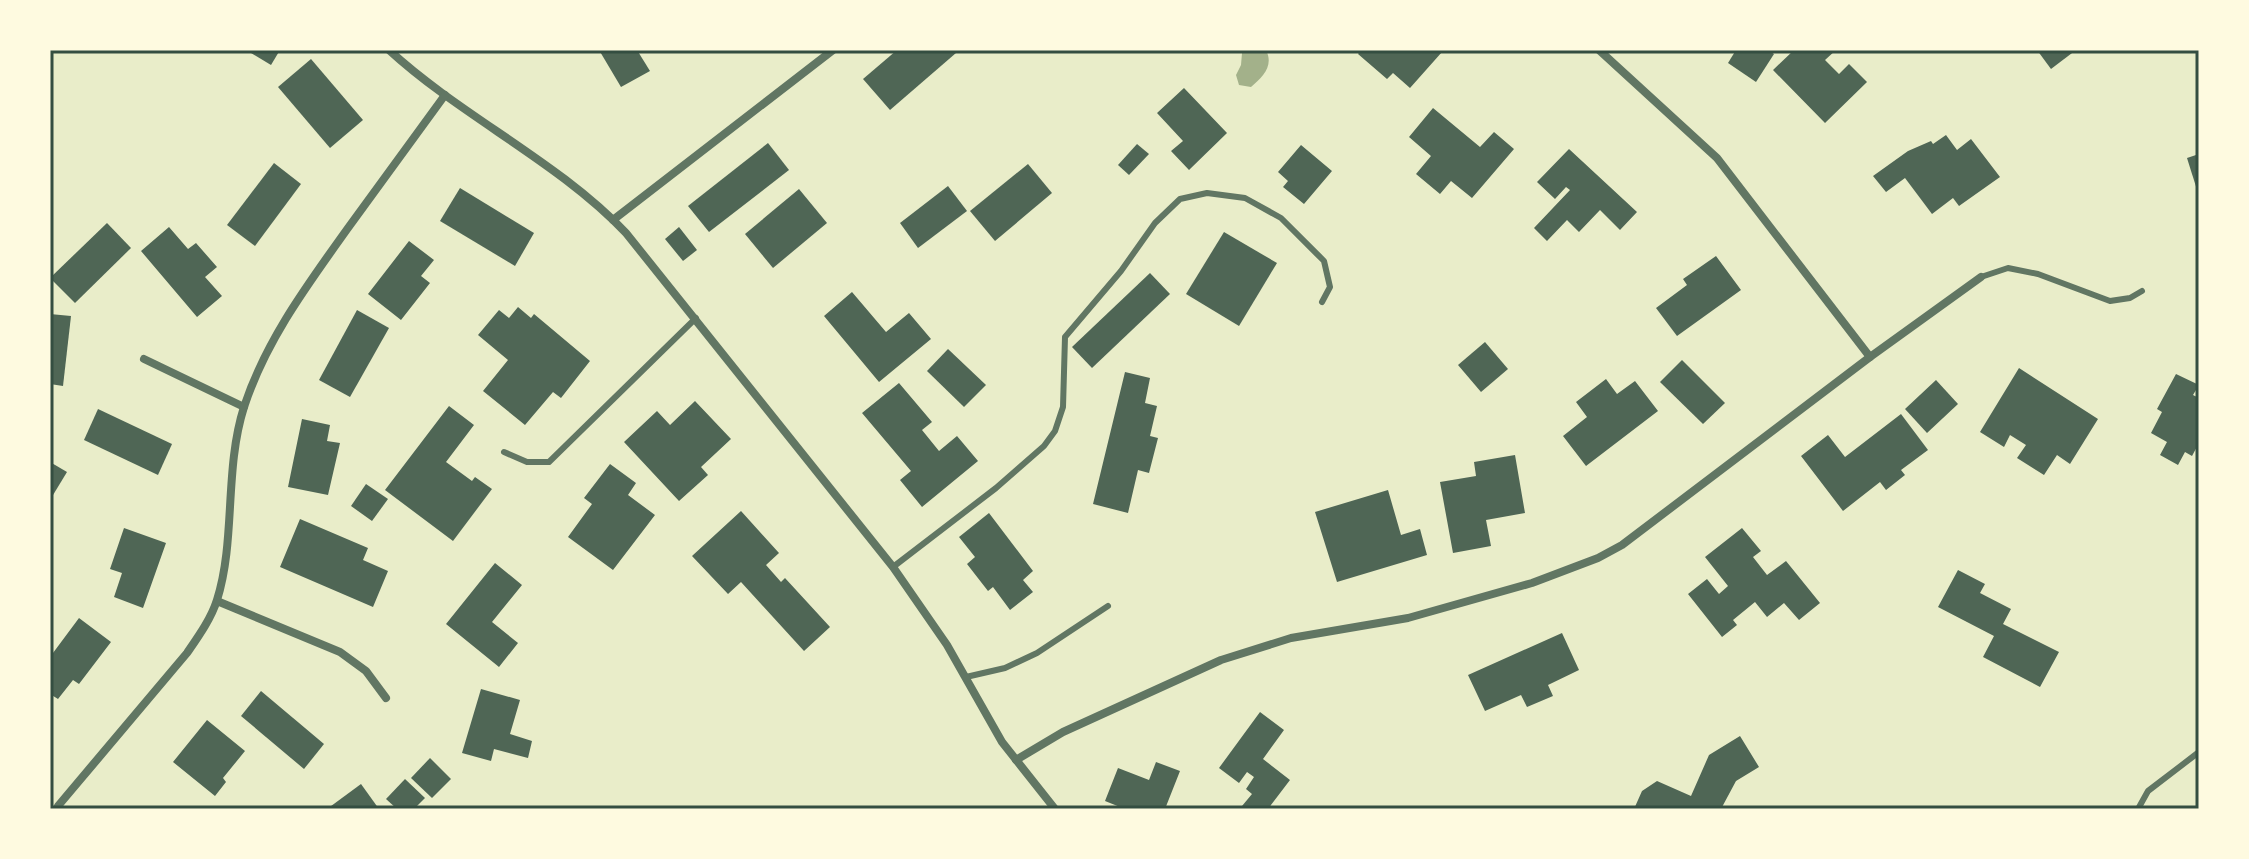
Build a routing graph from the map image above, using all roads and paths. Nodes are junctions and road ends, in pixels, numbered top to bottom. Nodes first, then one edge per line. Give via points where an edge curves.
1 (389, 50) edge
2 (833, 50) edge
3 (1599, 50) edge
4 (445, 95) junction
5 (613, 220) junction
6 (1981, 277) joint
7 (2142, 291) dead end
8 (1322, 302) dead end
9 (696, 318) junction
10 (1870, 357) junction
11 (144, 359) dead end
12 (244, 407) junction
13 (504, 452) dead end
14 (893, 567) junction
15 (217, 601) junction
16 (1108, 606) dead end
17 (966, 677) junction
18 (386, 698) dead end
19 (2199, 752) edge
20 (1016, 760) junction
21 (58, 806) dead end
22 (1055, 809) edge
23 (2138, 809) edge

1 - 4 street
2 - 5 street
3 - 10 street via 1717,158
4 - 5 street
4 - 12 street via 294,303
5 - 9 street
6 - 7 lane via 2008,268 2110,301
6 - 10 street
8 - 14 lane via 1330,287 1324,261 1281,218 1245,198 1207,193 1180,199 1065,337 1063,407 1044,446
9 - 13 lane via 549,462 527,462
9 - 14 street
10 - 20 street via 1598,558 1408,618 1291,638 1221,660 1063,732
11 - 12 street
12 - 15 street
14 - 17 street
15 - 18 street via 340,652 366,671
15 - 21 street via 187,653
16 - 17 lane via 1037,653
17 - 20 street
19 - 23 lane via 2148,791
20 - 22 street

